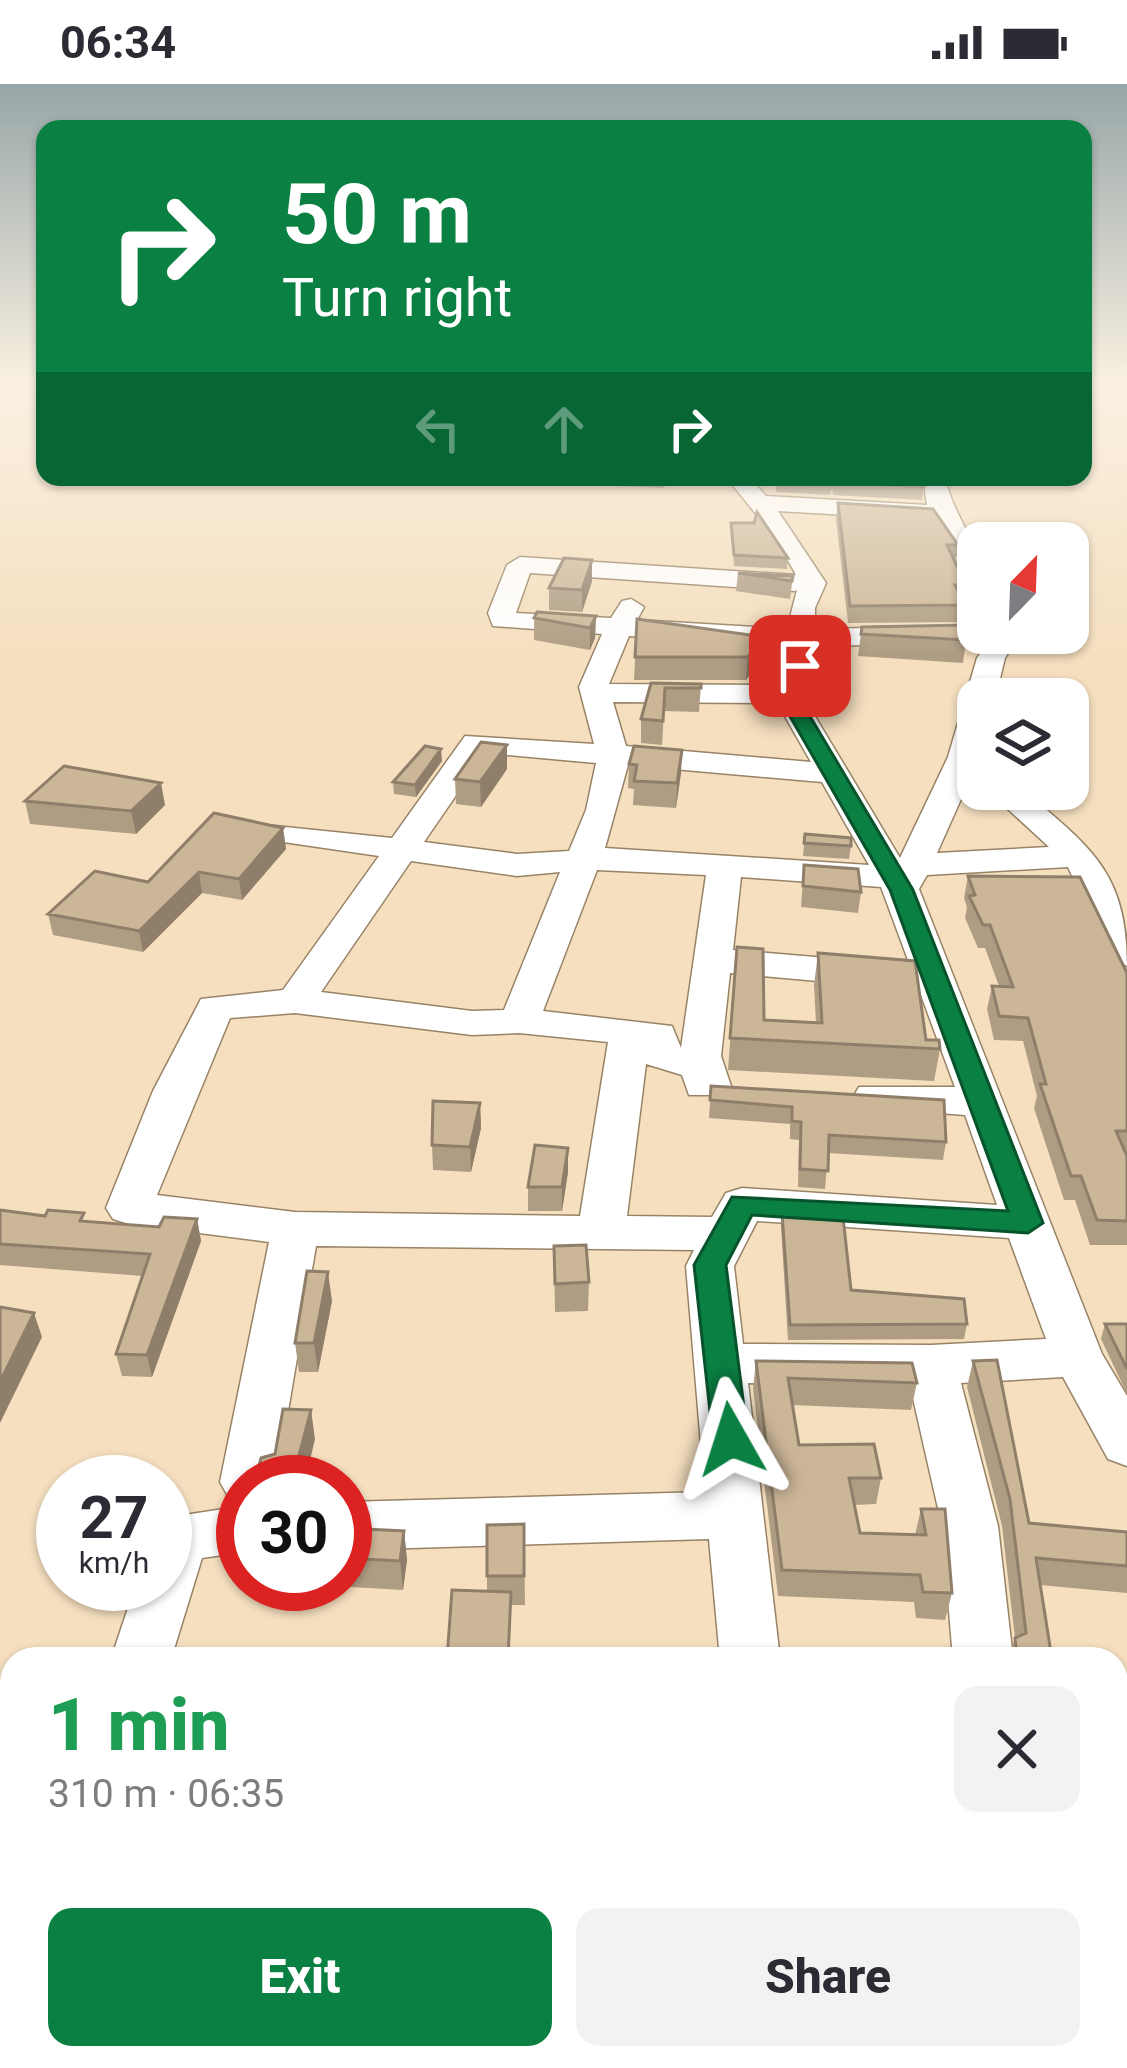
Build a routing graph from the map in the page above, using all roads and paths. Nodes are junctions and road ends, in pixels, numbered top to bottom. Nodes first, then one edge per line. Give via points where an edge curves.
1 (935, 486) edge
2 (747, 490) edge
3 (940, 513) junction
4 (957, 537) edge
5 (646, 577) junction
6 (814, 583) junction
7 (621, 627) junction
8 (957, 634) edge
9 (801, 638) junction
10 (599, 693) junction
11 (799, 694) junction
12 (613, 758) junction
13 (838, 774) junction
14 (957, 787) edge
15 (1026, 810) edge
16 (268, 831) edge
17 (399, 847) junction
18 (1080, 856) junction
19 (583, 863) junction
20 (725, 866) junction
21 (904, 877) junction
22 (1127, 955) edge
23 (712, 960) junction
24 (937, 979) junction
25 (295, 1001) junction
26 (519, 1021) junction
27 (630, 1030) junction
28 (704, 1068) junction
29 (743, 1089) edge
30 (826, 1094) edge
31 (981, 1102) junction
32 (1028, 1223) junction
33 (296, 1229) junction
34 (601, 1233) junction
35 (726, 1234) junction
36 (1078, 1357) junction
37 (723, 1363) junction
38 (931, 1365) junction
39 (1127, 1444) edge
40 (254, 1455) edge
41 (738, 1515) junction
42 (372, 1525) edge
43 (156, 1611) edge
44 (145, 1647) edge
45 (750, 1647) edge
46 (982, 1647) edge

1 - 3 street
2 - 3 street
2 - 6 street
3 - 4 street
5 - 6 street
5 - 7 street
5 - 7 street via 520,565 503,602 503,620
6 - 9 street
7 - 9 street
7 - 10 street via 602,659
8 - 9 street
9 - 11 street
10 - 11 street
10 - 12 street
11 - 13 street via 798,713
12 - 13 street
12 - 17 street via 476,743
12 - 19 street
13 - 21 street
14 - 21 street
15 - 18 street
16 - 17 street
17 - 19 street via 517,865
17 - 25 street
18 - 21 street
18 - 22 street
19 - 20 street
19 - 26 street
20 - 21 street
20 - 23 street
21 - 24 street
23 - 24 street
23 - 28 street
24 - 31 street
25 - 26 street via 472,1023
25 - 33 street via 215,1006 129,1208
26 - 27 street
27 - 28 street via 658,1035 660,1055
27 - 34 street
28 - 29 street via 704,1086
30 - 31 street
31 - 32 street
32 - 35 street via 742,1204
32 - 36 street
33 - 34 street
33 - 40 street
34 - 35 street
35 - 37 street via 710,1265
36 - 38 street
36 - 39 street
37 - 38 street
37 - 41 street
38 - 46 street via 970,1526
41 - 42 street
41 - 45 street
43 - 44 street

